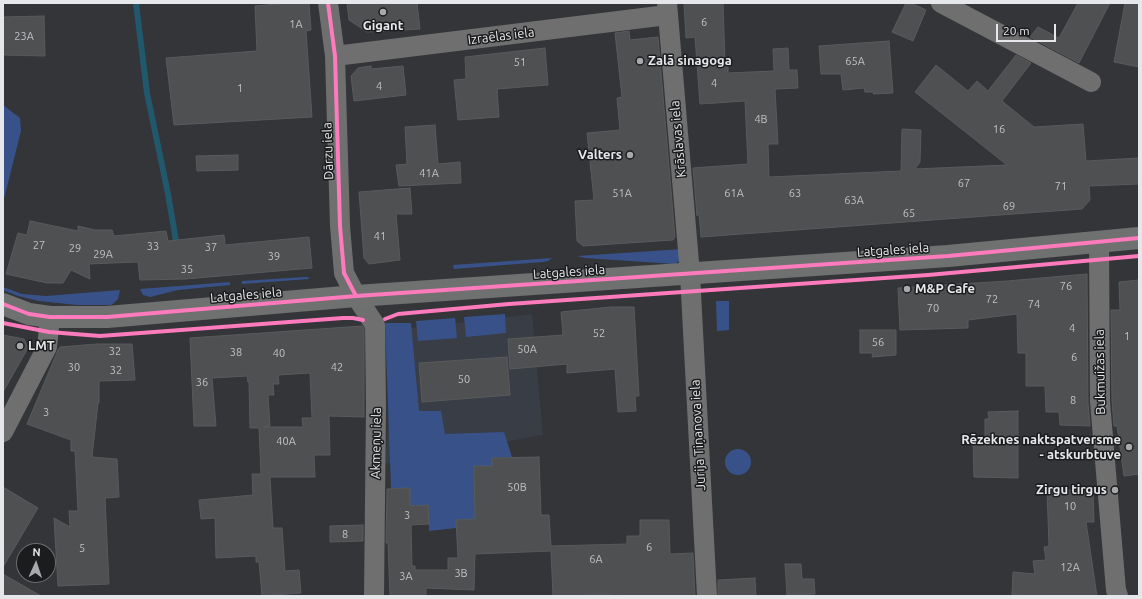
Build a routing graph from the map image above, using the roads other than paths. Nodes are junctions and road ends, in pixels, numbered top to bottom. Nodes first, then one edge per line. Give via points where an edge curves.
1 (328, 3) edge
2 (941, 3) edge
3 (667, 9) edge
4 (334, 56) junction
5 (1091, 82) dead end
6 (1139, 238) edge
7 (1099, 242) junction
8 (690, 274) junction
9 (356, 296) junction
10 (3, 304) edge
11 (50, 317) junction
12 (3, 432) edge
13 (374, 596) edge
14 (707, 596) edge
15 (1118, 596) edge

1 - 4 street, Dārzu iela
2 - 5 street
3 - 4 street, Izraēlas iela
3 - 8 street, Krāslavas iela
4 - 9 street, Dārzu iela via 344,273
6 - 7 main road, Latgales iela
7 - 8 main road, Latgales iela via 948,256
7 - 15 street, Bukmuižas iela via 1100,402
8 - 9 main road, Latgales iela
8 - 14 street, Jurija Tiņanova iela
9 - 11 main road, Latgales iela via 108,317
9 - 13 street, Akmeņu iela via 375,325
10 - 11 main road, Latgales iela via 29,314
11 - 12 street via 47,347

